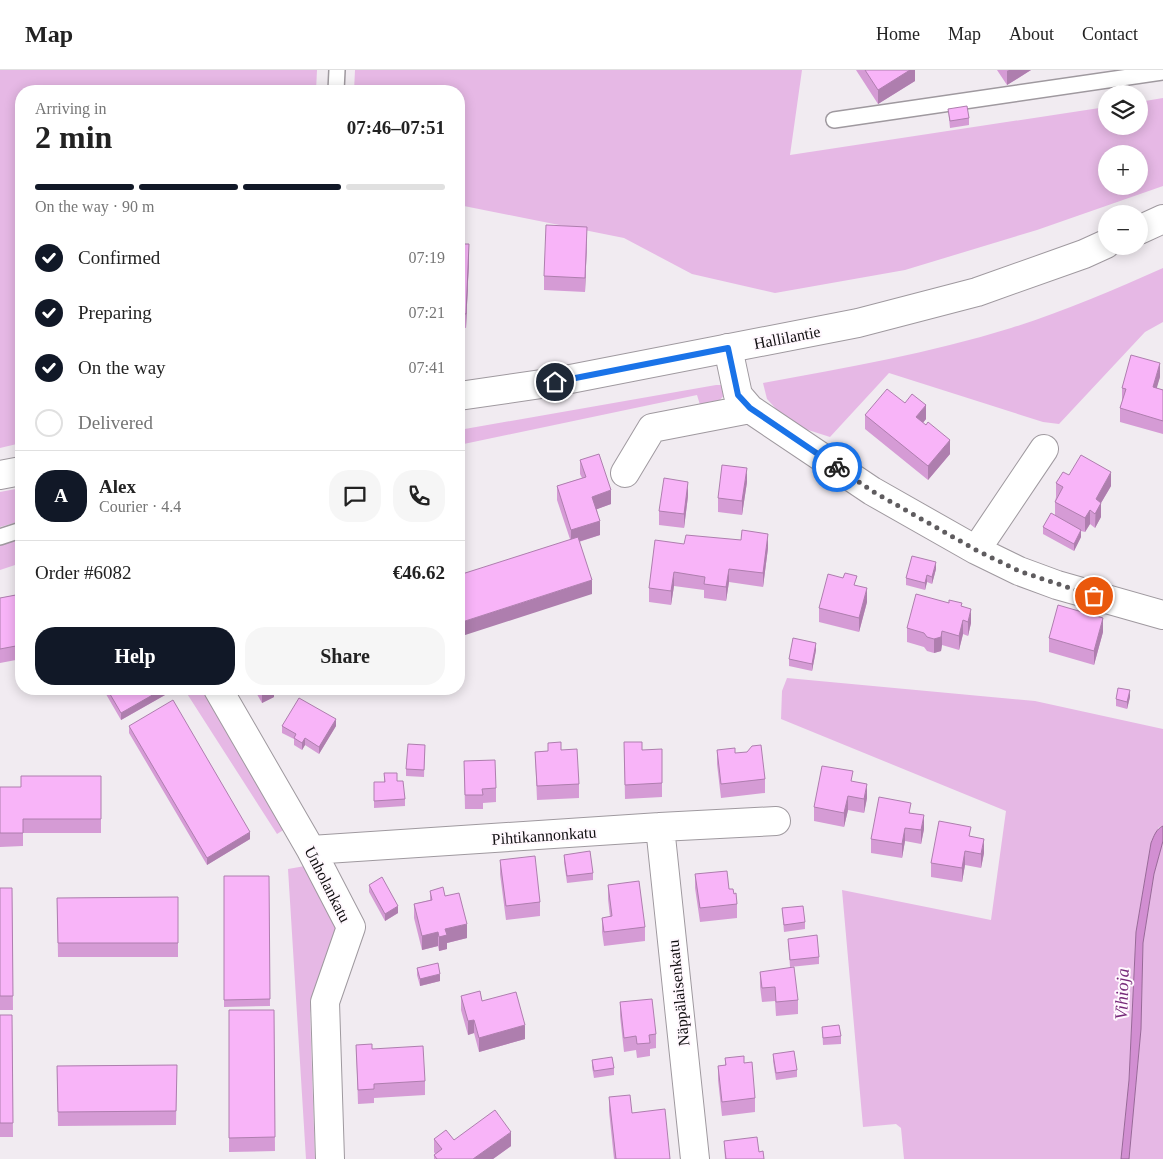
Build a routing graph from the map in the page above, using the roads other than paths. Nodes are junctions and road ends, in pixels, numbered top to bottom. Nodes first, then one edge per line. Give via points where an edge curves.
1 (337, 70) edge
2 (1163, 72) edge
3 (336, 85) edge
4 (834, 120) dead end
5 (1163, 219) edge
6 (1148, 226) edge
7 (1098, 248) edge
8 (728, 348) junction
9 (465, 395) edge
10 (750, 408) junction
11 (1044, 449) dead end
12 (15, 472) edge
13 (625, 473) dead end
14 (0, 475) edge
15 (15, 532) edge
16 (0, 537) edge
17 (976, 550) junction
18 (1163, 615) edge
19 (221, 695) edge
20 (776, 821) dead end
21 (660, 827) junction
22 (311, 850) junction
23 (330, 1159) edge
24 (695, 1159) edge

1 - 3 lane
2 - 4 lane
5 - 6 street
7 - 8 street, Hallilantie via 977,292 858,322
8 - 9 street, Hallilantie via 555,382
8 - 10 street via 738,395
10 - 13 street via 652,428
10 - 17 street via 872,491
11 - 17 street
12 - 14 street
15 - 16 lane
17 - 18 street via 1057,585
19 - 22 street, Unholankatu
20 - 21 street, Pihtikannonkatu
21 - 22 street, Pihtikannonkatu
21 - 24 street, Näppälaisenkatu
22 - 23 street, Unholankatu via 351,927 325,1002

